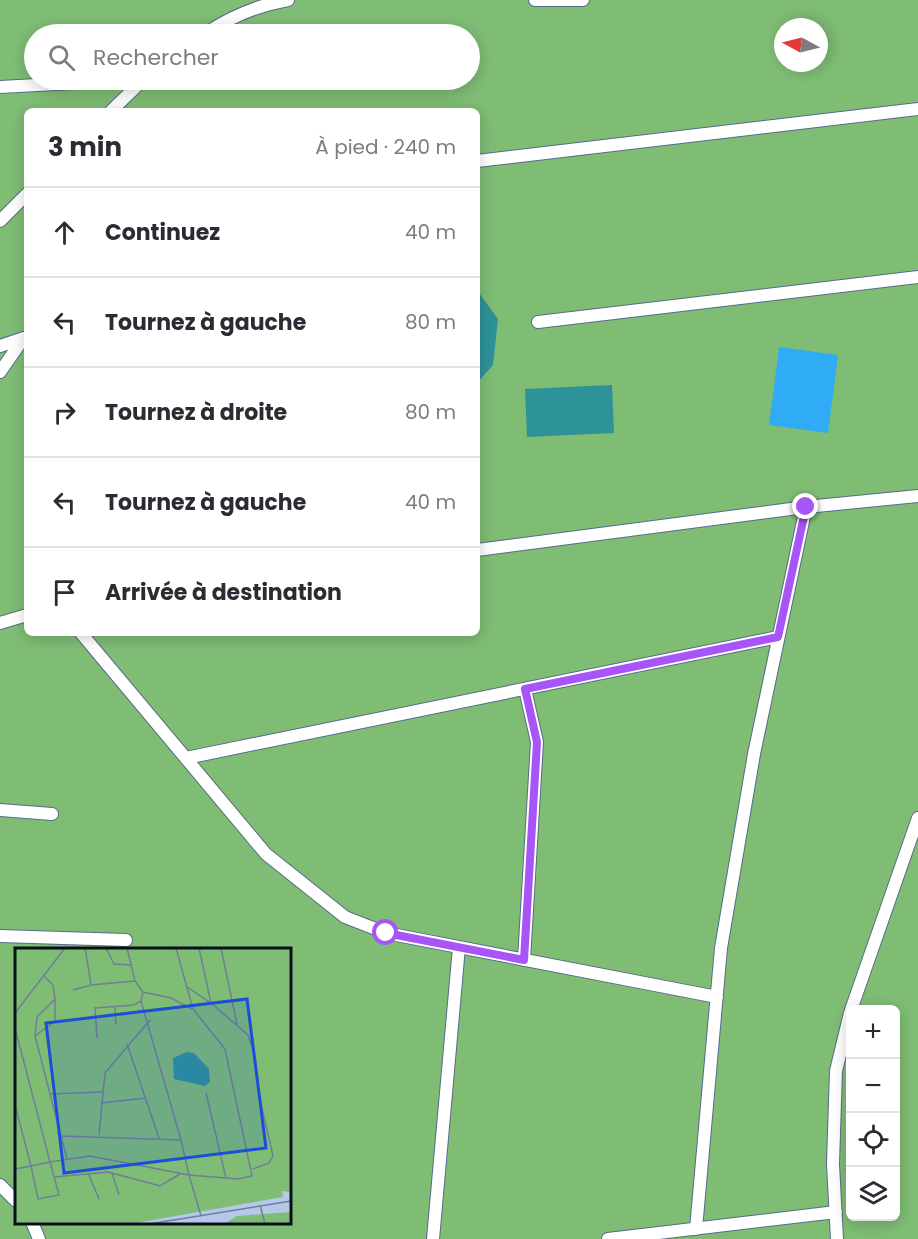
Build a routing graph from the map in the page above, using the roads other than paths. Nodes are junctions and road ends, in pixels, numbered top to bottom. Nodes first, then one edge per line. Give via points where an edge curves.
1 (288, 0) edge
2 (535, 0) edge
3 (583, 0) edge
4 (220, 24) edge
5 (24, 86) edge
6 (0, 87) edge
7 (133, 90) edge
8 (114, 108) edge
9 (918, 109) edge
10 (480, 161) edge
11 (24, 197) edge
12 (0, 221) edge
13 (918, 277) edge
14 (538, 322) dead end
15 (24, 337) edge
16 (24, 338) edge
17 (0, 346) edge
18 (0, 372) edge
19 (918, 496) edge
20 (806, 507) junction
21 (480, 550) edge
22 (24, 616) edge
23 (0, 623) edge
24 (84, 636) edge
25 (778, 637) junction
26 (525, 689) junction
27 (186, 759) junction
28 (0, 810) edge
29 (52, 814) dead end
30 (918, 818) edge
31 (0, 936) edge
32 (126, 940) dead end
33 (459, 947) junction
34 (524, 960) junction
35 (717, 997) junction
36 (853, 1005) edge
37 (846, 1031) edge
38 (0, 1185) edge
39 (15, 1200) edge
40 (836, 1212) junction
41 (33, 1224) edge
42 (696, 1228) junction
43 (39, 1239) edge
44 (433, 1239) edge
45 (608, 1239) edge
46 (837, 1239) edge

1 - 4 lane via 267,3
2 - 3 lane
5 - 6 lane
7 - 8 lane
9 - 10 lane
11 - 12 lane
13 - 14 lane
15 - 17 lane
16 - 18 lane
19 - 20 lane
20 - 21 lane
20 - 25 lane
22 - 23 lane
24 - 27 lane
25 - 26 lane
25 - 35 lane via 721,948
26 - 27 lane
26 - 34 lane via 537,742
27 - 33 lane via 266,854 345,917 386,933
28 - 29 lane
30 - 36 lane
31 - 32 lane
33 - 34 lane
33 - 44 lane
34 - 35 lane
35 - 42 lane
37 - 40 lane via 836,1071
38 - 39 lane
40 - 42 lane
40 - 46 lane
41 - 43 lane
42 - 45 lane

